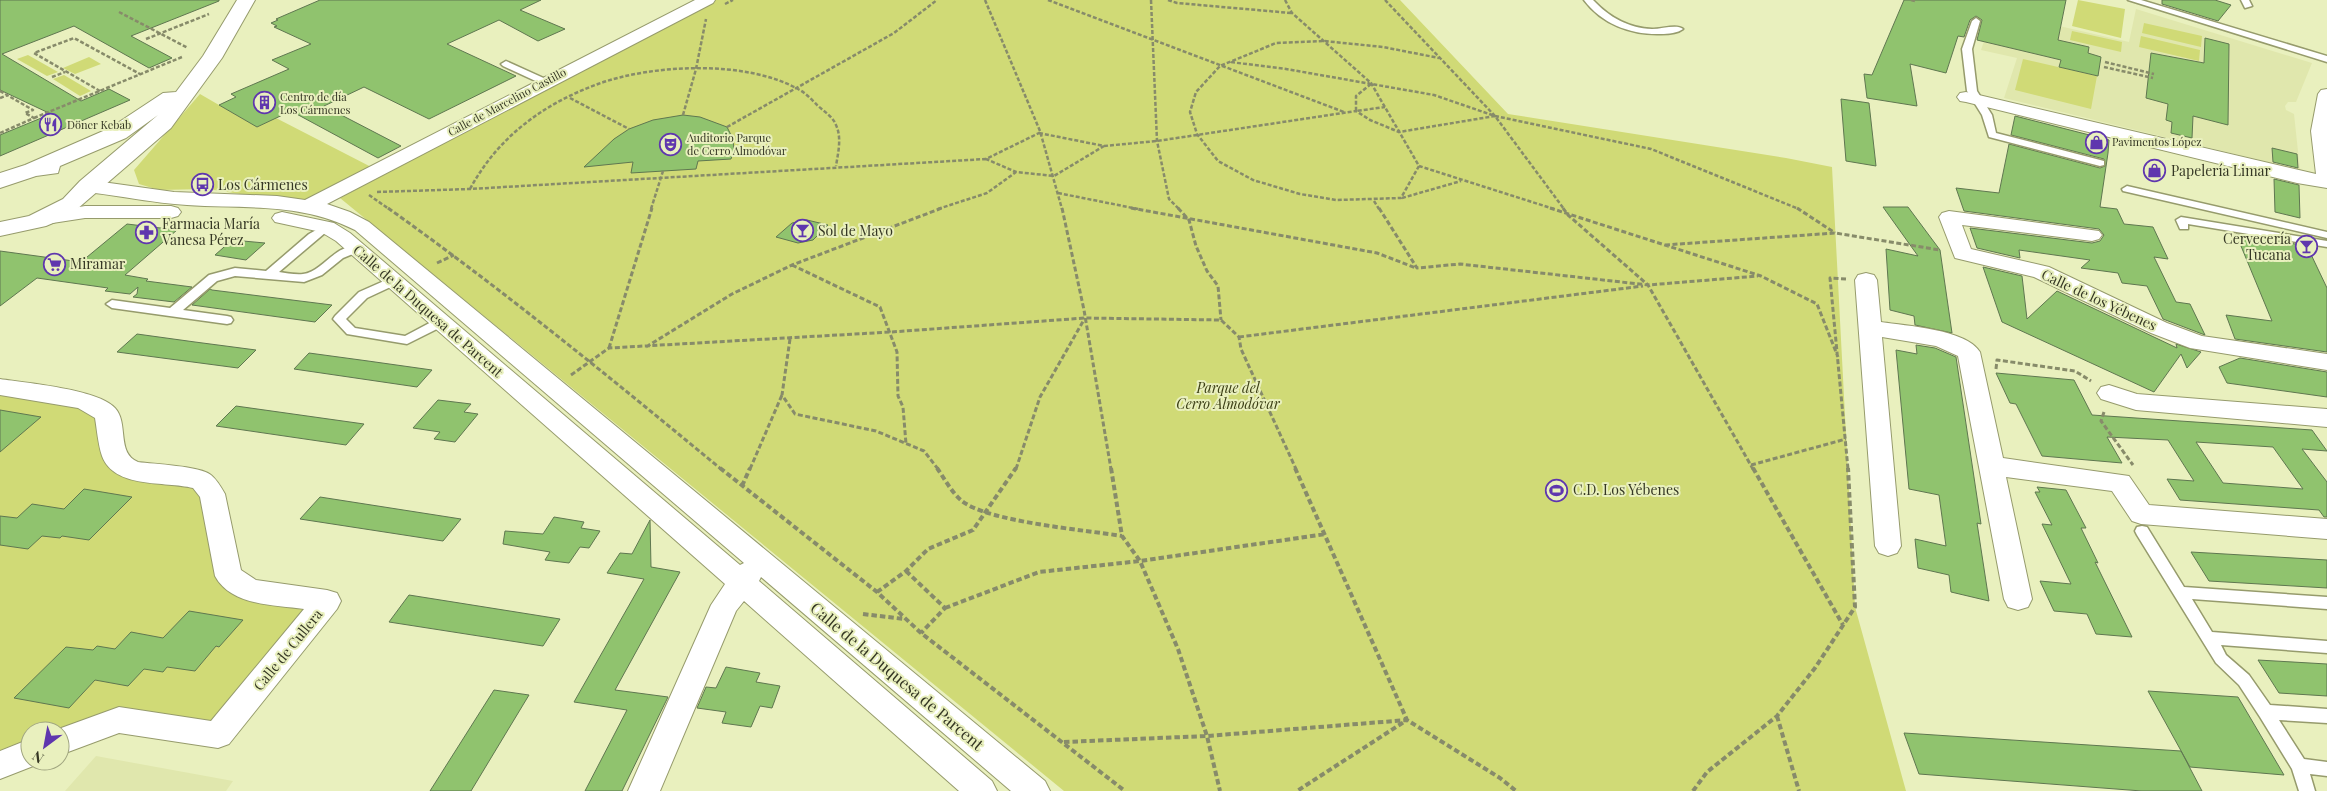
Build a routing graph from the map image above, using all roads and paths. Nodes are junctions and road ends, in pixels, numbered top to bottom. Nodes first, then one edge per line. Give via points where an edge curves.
1 (246, 0) edge
2 (733, 0) edge
3 (936, 0) edge
4 (985, 0) edge
5 (1048, 0) edge
6 (1151, 0) edge
7 (1168, 0) edge
8 (1284, 0) edge
9 (1385, 0) edge
10 (1588, 0) edge
11 (1911, 0) edge
12 (2132, 0) edge
13 (1915, 1) edge
14 (724, 4) dead end
15 (695, 6) edge
16 (119, 12) dead end
17 (1292, 13) junction
18 (209, 14) dead end
19 (1976, 21) dead end
20 (1679, 29) dead end
21 (160, 34) junction
22 (1152, 38) junction
23 (146, 39) dead end
24 (1324, 40) junction
25 (188, 48) dead end
26 (182, 57) dead end
27 (1440, 59) junction
28 (2327, 59) edge
29 (1230, 62) junction
30 (2105, 62) dead end
31 (506, 64) dead end
32 (1220, 66) junction
33 (2104, 67) dead end
34 (696, 69) junction
35 (66, 72) junction
36 (140, 74) junction
37 (2154, 74) dead end
38 (52, 77) dead end
39 (2153, 78) dead end
40 (196, 79) junction
41 (545, 82) junction
42 (1371, 83) junction
43 (798, 89) junction
44 (0, 91) edge
45 (100, 91) junction
46 (2327, 94) edge
47 (8, 95) junction
48 (564, 95) dead end
49 (0, 98) edge
50 (570, 98) junction
51 (1973, 99) junction
52 (1385, 107) junction
53 (1356, 111) junction
54 (1344, 112) junction
55 (683, 115) dead end
56 (1495, 116) junction
57 (34, 118) junction
58 (727, 127) dead end
59 (629, 130) dead end
60 (1399, 132) junction
61 (0, 133) edge
62 (1040, 133) junction
63 (1197, 134) junction
64 (1157, 141) junction
65 (1104, 146) junction
66 (986, 159) junction
67 (2100, 163) dead end
68 (836, 166) junction
69 (1419, 166) junction
70 (33, 170) junction
71 (663, 171) dead end
72 (1016, 172) junction
73 (1054, 176) junction
74 (662, 178) junction
75 (0, 181) edge
76 (1462, 181) junction
77 (2327, 182) edge
78 (88, 186) junction
79 (375, 188) dead end
80 (470, 189) junction
81 (2127, 189) dead end
82 (366, 193) junction
83 (1058, 193) junction
84 (1401, 198) junction
85 (1374, 200) junction
86 (308, 206) junction
87 (1568, 215) junction
88 (46, 218) junction
89 (1188, 220) junction
90 (327, 228) junction
91 (2184, 228) dead end
92 (0, 229) edge
93 (1835, 233) junction
94 (2327, 235) edge
95 (2092, 236) dead end
96 (2327, 244) edge
97 (1662, 245) junction
98 (356, 249) junction
99 (1962, 253) junction
100 (792, 265) junction
101 (1417, 268) junction
102 (268, 275) junction
103 (1761, 276) junction
104 (1866, 280) joint
105 (393, 281) junction
106 (1648, 285) junction
107 (112, 304) dead end
108 (172, 313) junction
109 (1085, 318) junction
110 (227, 320) dead end
111 (1221, 320) junction
112 (441, 322) junction
113 (1870, 328) junction
114 (891, 332) junction
115 (1239, 337) junction
116 (790, 338) junction
117 (645, 347) junction
118 (609, 348) junction
119 (1838, 357) junction
120 (591, 362) junction
121 (2327, 362) edge
122 (1997, 368) dead end
123 (0, 387) edge
124 (2109, 393) junction
125 (782, 395) junction
126 (2327, 418) edge
127 (1846, 438) junction
128 (906, 444) junction
129 (1751, 465) junction
130 (1992, 466) junction
131 (2120, 482) junction
132 (742, 486) junction
133 (986, 512) junction
134 (2141, 523) junction
135 (2327, 529) edge
136 (1326, 534) junction
137 (1122, 536) junction
138 (1888, 546) dead end
139 (1140, 560) junction
140 (760, 561) junction
141 (906, 571) junction
142 (740, 583) junction
143 (877, 592) junction
144 (2179, 592) junction
145 (2018, 600) dead end
146 (2327, 603) edge
147 (946, 608) junction
148 (1843, 625) junction
149 (921, 633) junction
150 (2208, 638) junction
151 (2327, 647) edge
152 (2266, 712) junction
153 (1777, 716) junction
154 (2327, 716) edge
155 (1407, 720) junction
156 (1207, 736) junction
157 (70, 738) edge
158 (1064, 742) junction
159 (20, 757) edge
160 (0, 765) edge
161 (2299, 766) junction
162 (2327, 768) edge
163 (644, 791) edge
164 (981, 791) edge
165 (1034, 791) edge
166 (1125, 791) edge
167 (1220, 791) edge
168 (1297, 791) edge
169 (1516, 791) edge
170 (1693, 791) edge
171 (1799, 791) edge
172 (2306, 791) edge

1 - 40 main road
2 - 14 path
3 - 43 path via 894,33
4 - 62 path
5 - 22 path
6 - 22 path
7 - 17 path
8 - 17 path
9 - 27 path
10 - 20 lane via 1611,21 1631,29 1662,33
11 - 13 path
12 - 28 lane
15 - 34 path via 707,14
15 - 41 street, Calle de Marcelino Castillo
16 - 21 path
17 - 24 path
18 - 21 path
19 - 51 lane via 1967,48
21 - 23 path
21 - 25 path
22 - 32 path
22 - 64 path
24 - 27 path via 1383,47
24 - 29 path via 1276,44
24 - 42 path
26 - 36 path
27 - 56 path
29 - 32 path
29 - 42 path
30 - 37 path
31 - 41 lane
32 - 54 path
32 - 63 path via 1196,92 1190,112
33 - 39 path
34 - 43 path via 731,70 769,77
34 - 50 path via 639,72 599,83
34 - 55 path
35 - 36 path via 34,53 74,38
35 - 38 path
35 - 45 path
36 - 45 path
40 - 70 main road via 118,133
40 - 78 main road via 163,123
41 - 86 street, Calle de Marcelino Castillo
42 - 52 path
42 - 53 path via 1356,96
42 - 56 path via 1434,95
43 - 58 path
43 - 68 path via 833,119 840,138
44 - 47 path
45 - 57 path
46 - 77 street via 2320,131
47 - 49 path
47 - 57 path via 33,110 25,113
48 - 50 path
50 - 59 path
50 - 80 path via 529,118 500,144
51 - 67 lane via 1987,115 1992,135
51 - 77 street
52 - 53 path
52 - 60 path
53 - 54 path
53 - 60 path
54 - 63 path
56 - 60 path
56 - 87 path
56 - 93 path via 1651,149 1799,209
57 - 61 path
60 - 69 path
62 - 65 path
62 - 66 path
62 - 73 path
63 - 64 path
63 - 85 path via 1218,161 1252,180 1300,194 1336,200
64 - 65 path
64 - 89 path via 1169,199
65 - 73 path
66 - 68 path
66 - 72 path
68 - 74 path
69 - 76 path
69 - 84 path
70 - 75 main road
70 - 78 main road via 76,169 87,176
71 - 74 path
72 - 73 path
72 - 100 path via 987,192
73 - 83 path
74 - 80 path
74 - 118 path
76 - 84 path
76 - 87 path
78 - 86 street, Calle de la Duquesa de Parcent via 169,198
78 - 88 main road via 81,197
79 - 82 path
80 - 82 path
81 - 94 lane
82 - 120 path via 454,254
83 - 89 path
83 - 109 path
84 - 85 path
85 - 101 path
86 - 140 street, Calle de la Duquesa de Parcent via 344,215 362,226
87 - 97 path
87 - 106 path
88 - 90 street, Calle de la Duquesa de Parcent via 86,212 150,211 288,218
88 - 92 main road
89 - 101 path via 1377,253
89 - 111 path via 1207,271 1218,286
90 - 98 street, Calle de la Duquesa de Parcent
90 - 102 lane
91 - 96 lane via 2181,220
93 - 97 path
93 - 99 path
95 - 99 street via 1949,217
97 - 103 path
98 - 102 lane via 304,278
98 - 105 street, Calle de la Duquesa de Parcent
99 - 121 street, Calle de los Yébenes via 2041,272 2198,343
100 - 114 path via 880,307
100 - 117 path via 732,294
101 - 106 path via 1460,264
102 - 108 lane via 235,272 213,278
103 - 106 path
103 - 119 path via 1817,304
104 - 113 street
104 - 119 path via 1830,278
105 - 112 street, Calle de la Duquesa de Parcent
105 - 112 lane via 363,294 339,319 351,331 407,340
106 - 115 path
106 - 129 path
107 - 108 lane
108 - 110 lane
109 - 111 path
109 - 114 path
109 - 133 path via 1040,397 1014,472
109 - 137 path
111 - 115 path
112 - 142 street, Calle de la Duquesa de Parcent
113 - 130 street via 1949,341 1969,352
113 - 138 street
114 - 116 path
114 - 128 path via 898,352 898,396 903,408
115 - 136 path via 1241,349
116 - 117 path
116 - 125 path
117 - 118 path
118 - 120 path
119 - 127 path
120 - 132 path
122 - 124 path via 1997,360 2075,371
123 - 157 street, Calle de Cullera via 84,401 106,413 115,456 123,466 135,471 201,480 212,494 229,576 250,590 327,602 218,735 119,720
124 - 126 street via 2136,402
124 - 131 path via 2101,421 2139,473
125 - 128 path via 795,414 876,431
125 - 132 path
127 - 129 path
127 - 148 path via 1855,606
128 - 133 path via 924,451 962,501
129 - 148 path
130 - 131 street
130 - 145 street
131 - 134 street
132 - 143 path
133 - 137 path
133 - 141 path via 973,530 928,549
134 - 135 street
134 - 144 lane
136 - 139 path
136 - 155 path
137 - 139 path
139 - 147 path via 1039,572
139 - 156 path via 1178,649
140 - 142 street
140 - 165 street, Calle de la Duquesa de Parcent
141 - 143 path
141 - 147 path
142 - 163 street via 726,605
142 - 164 street, Calle de la Duquesa de Parcent via 801,632
143 - 149 path
144 - 146 lane
144 - 150 lane
147 - 149 path
148 - 153 path via 1815,668
149 - 158 path
150 - 151 lane
150 - 152 lane via 2221,659 2244,680
152 - 154 lane
152 - 161 lane
153 - 170 path via 1708,772
153 - 171 path
155 - 156 path
155 - 168 path
155 - 169 path
156 - 158 path
156 - 167 path
158 - 166 path
159 - 160 street
161 - 162 lane
161 - 172 lane

